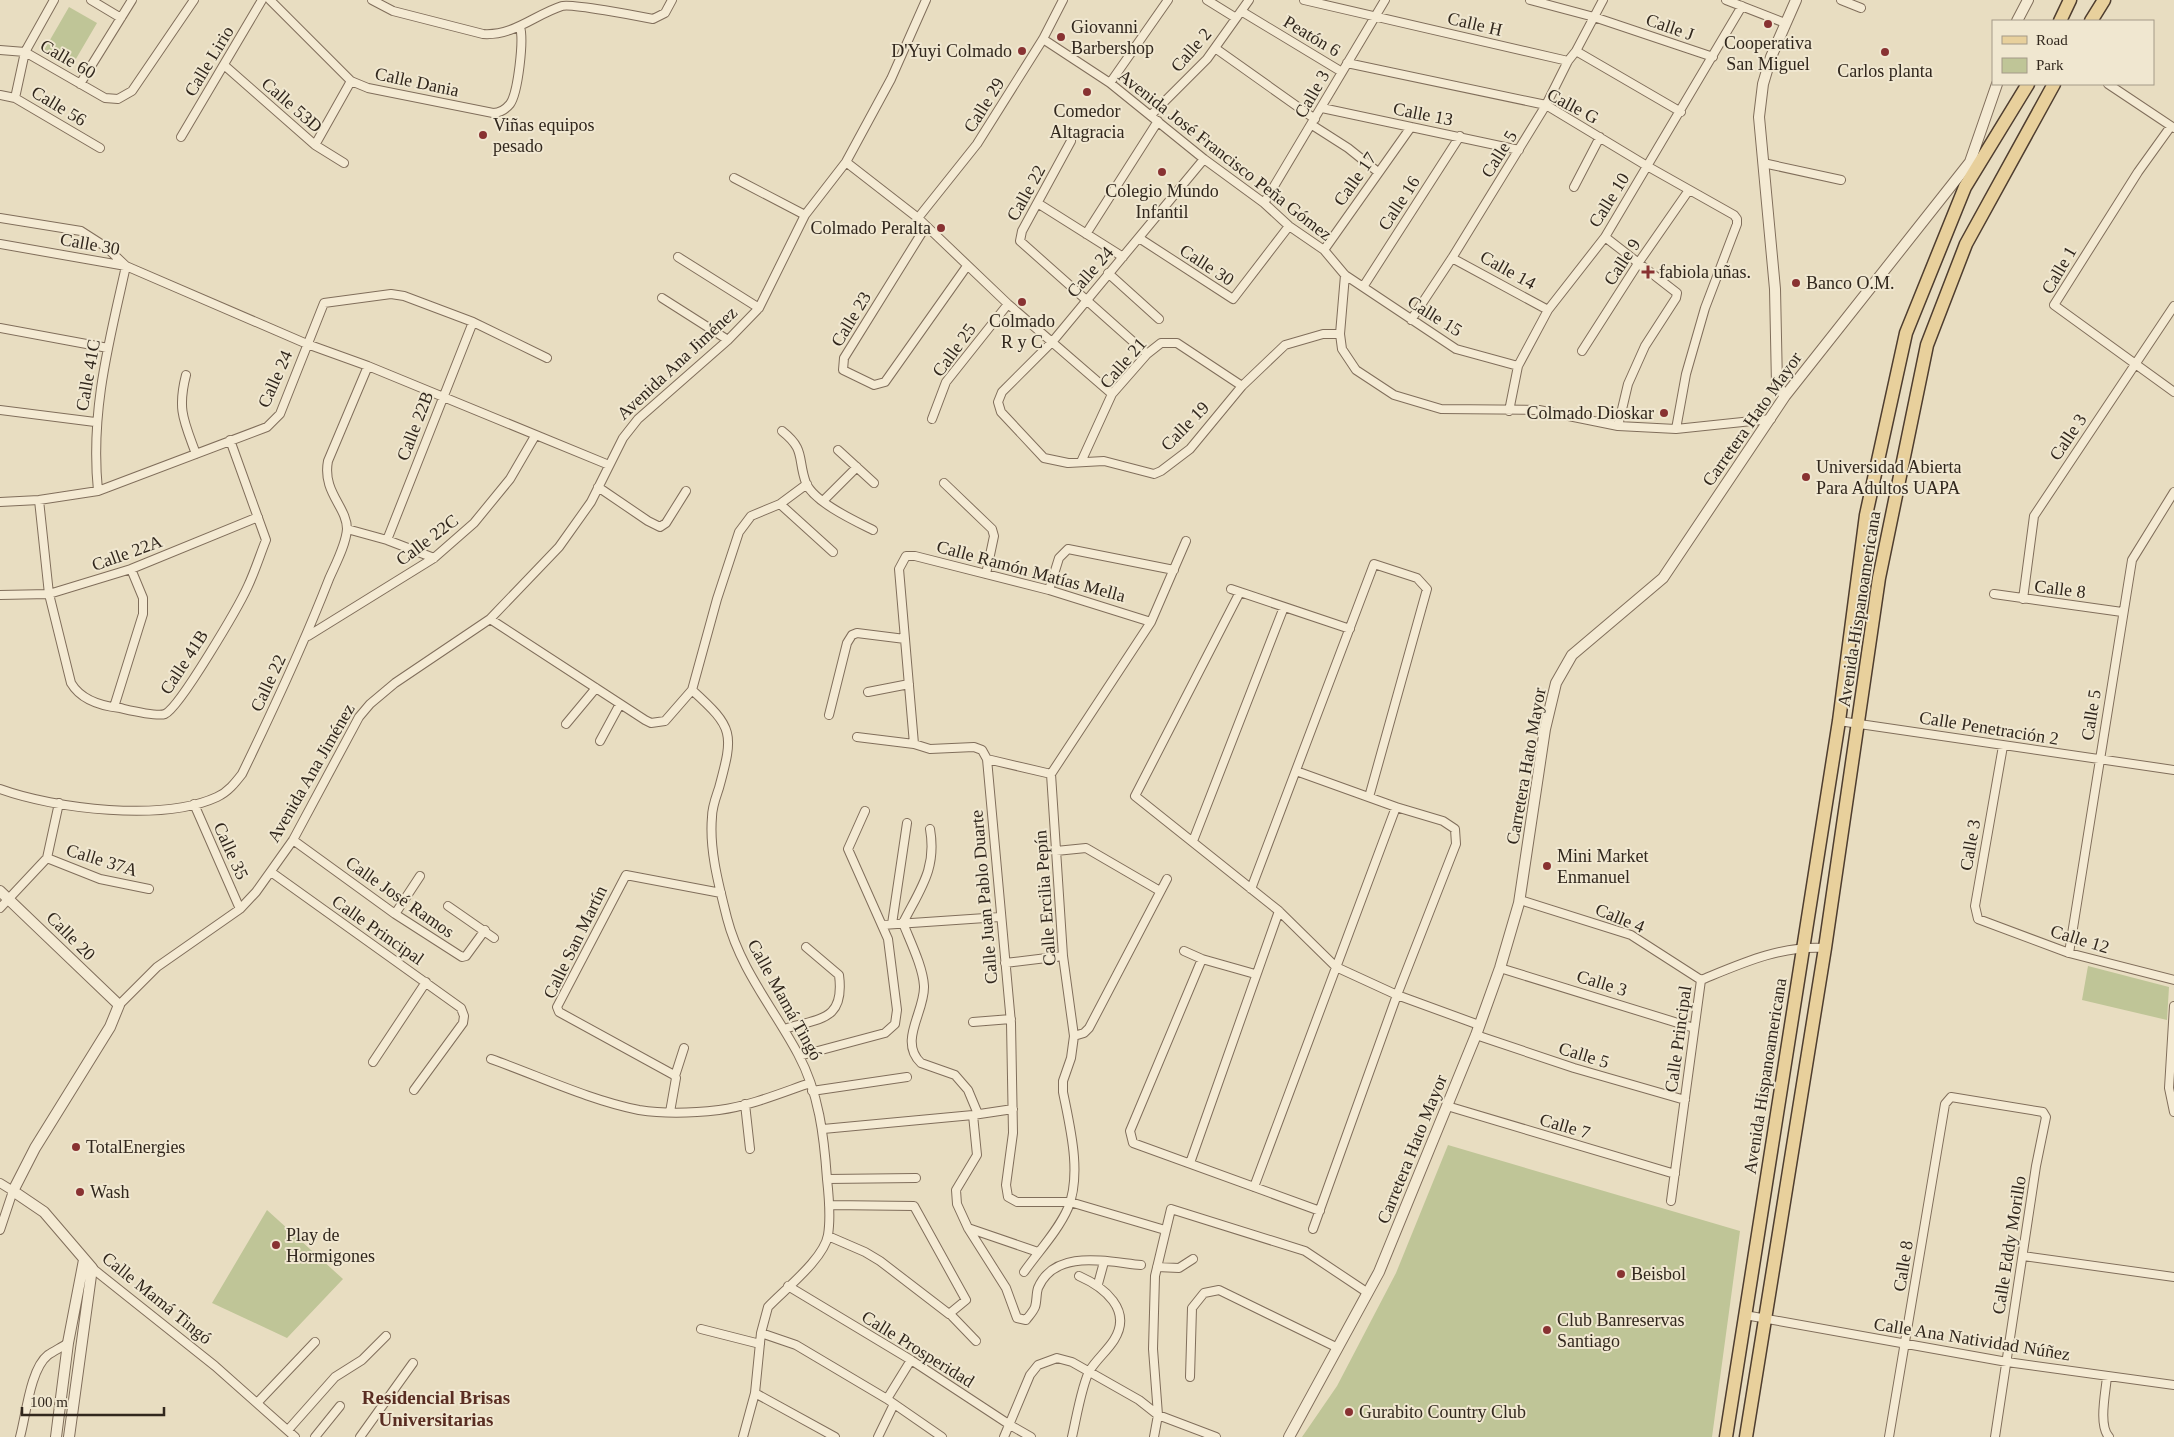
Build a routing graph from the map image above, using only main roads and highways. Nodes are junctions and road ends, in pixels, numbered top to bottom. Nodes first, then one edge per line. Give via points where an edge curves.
1 (2070, 0) edge
2 (2104, 0) edge
3 (2060, 20) edge
4 (2092, 20) edge
5 (2027, 85) edge
6 (2053, 85) edge
7 (1726, 1437) edge
8 (1746, 1437) edge

1 - 3 main road
2 - 4 main road
5 - 7 main road, Avenida Hispanoamericana via 1965,187 1906,333 1866,516 1839,721
6 - 8 main road, Avenida Hispanoamericana via 1966,244 1927,345 1879,578 1825,948

